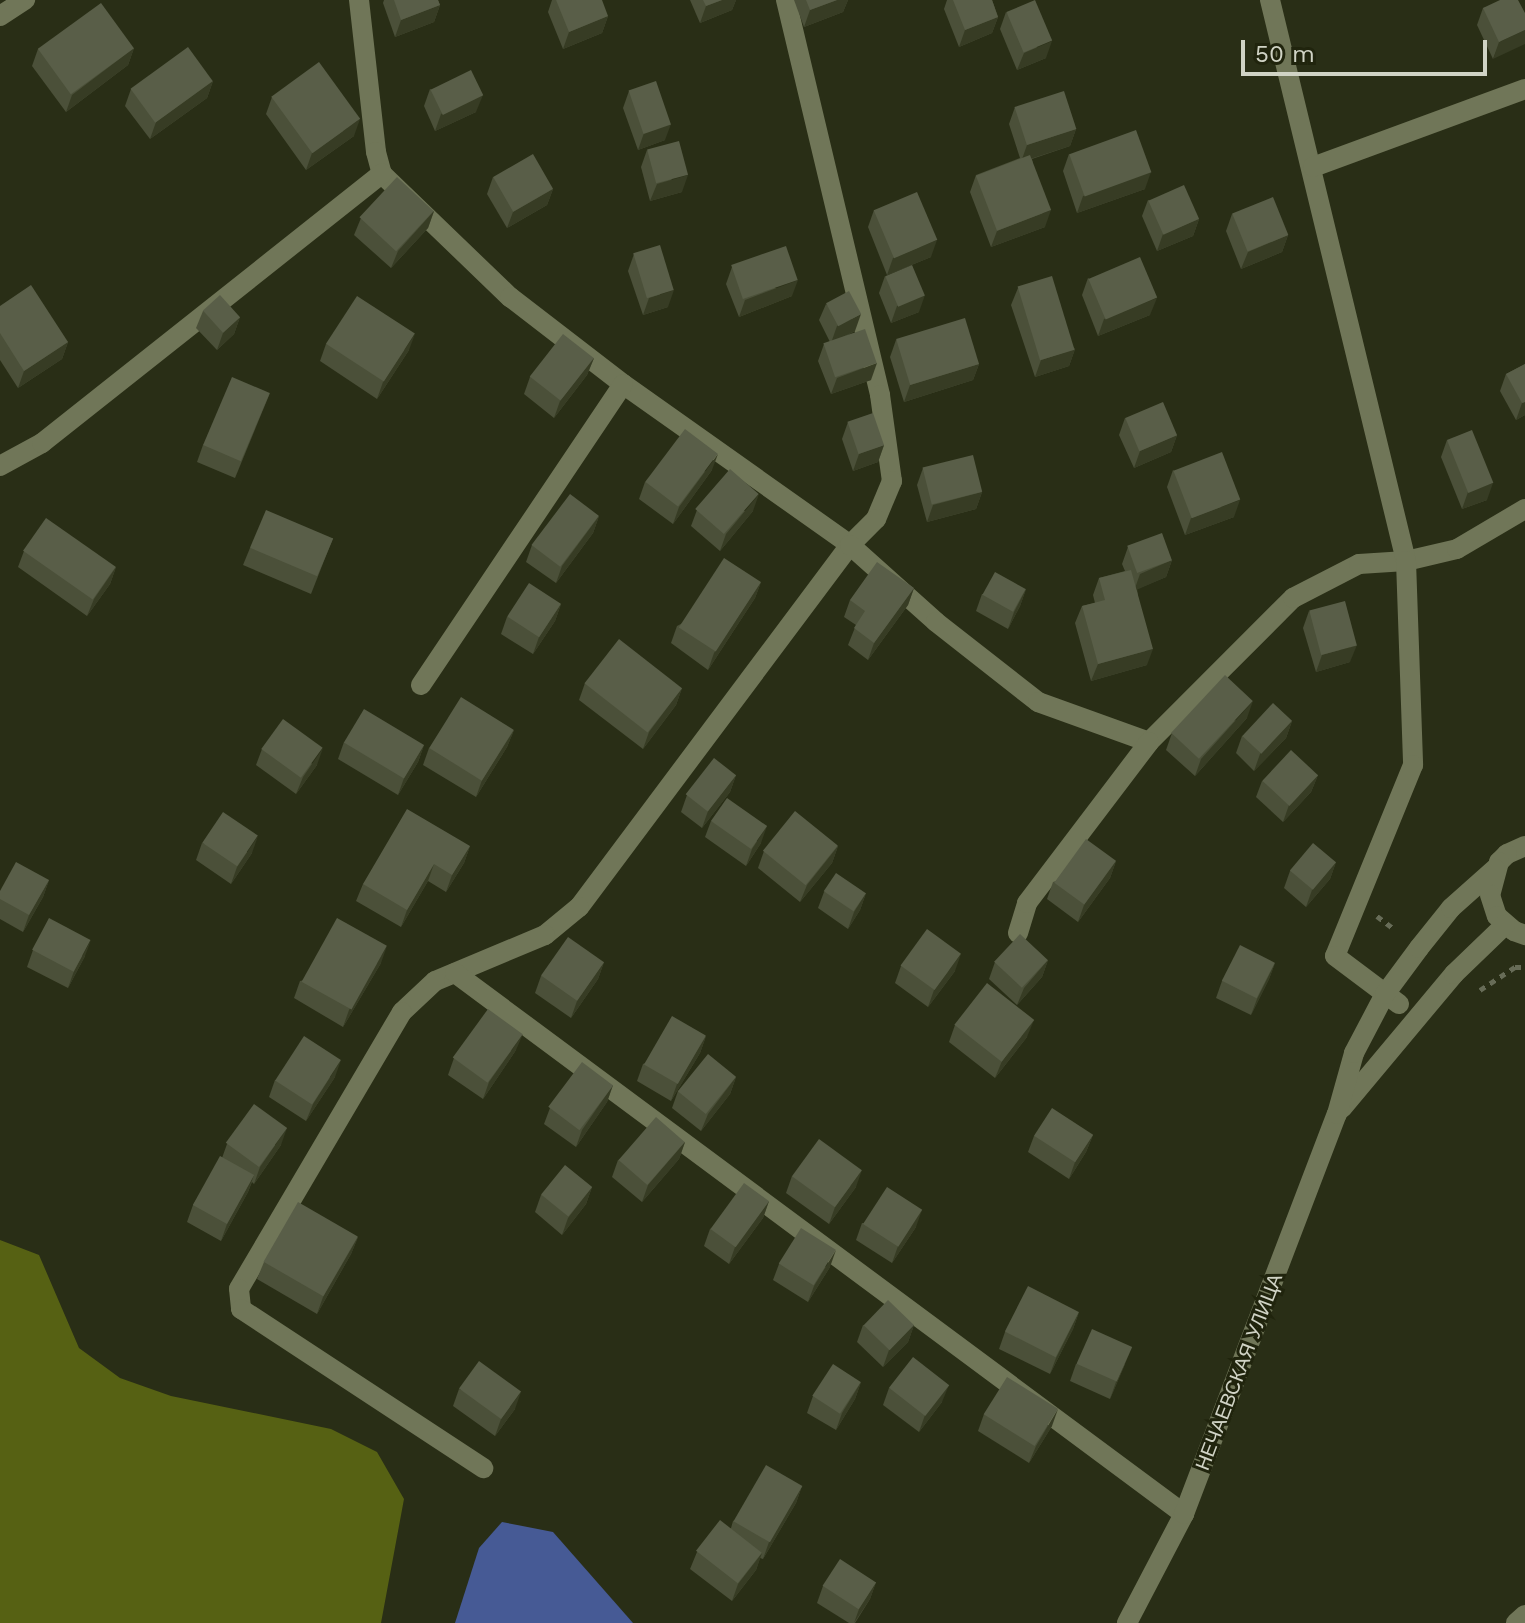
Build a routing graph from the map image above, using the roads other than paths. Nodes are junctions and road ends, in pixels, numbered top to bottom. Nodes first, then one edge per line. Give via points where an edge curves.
1 (25, 0) edge
2 (359, 0) edge
3 (786, 0) edge
4 (1270, 0) edge
5 (0, 16) edge
6 (1525, 89) edge
7 (1313, 167) junction
8 (382, 174) junction
9 (623, 384) junction
10 (0, 466) edge
11 (1525, 509) edge
12 (850, 545) junction
13 (1406, 561) junction
14 (421, 685) dead end
15 (1149, 742) junction
16 (1522, 846) edge
17 (1495, 869) junction
18 (1505, 925) junction
19 (1018, 933) edge
20 (1525, 935) edge
21 (455, 973) junction
22 (1392, 999) junction
23 (1337, 1114) junction
24 (483, 1468) dead end
25 (1184, 1514) junction
26 (1525, 1615) edge
27 (1127, 1623) edge
28 (1516, 1623) edge

1 - 5 street
2 - 8 street
3 - 12 street via 880,395 892,481 876,519
4 - 7 street
6 - 7 street
7 - 13 street
8 - 9 street via 510,297
8 - 10 street via 42,443
9 - 12 street
9 - 14 street
11 - 13 street via 1457,549
12 - 15 street via 1038,702
12 - 21 street via 579,907 545,935
13 - 15 street via 1359,564 1293,598
13 - 22 street via 1413,765 1335,956
15 - 19 street via 1027,903
16 - 17 street, НЕЧАЕВСКАЯ УЛИЦА
17 - 18 street via 1490,895
17 - 22 street, НЕЧАЕВСКАЯ УЛИЦА via 1451,908
18 - 20 street
18 - 23 street, НЕЧАЕВСКАЯ УЛИЦА via 1454,974
21 - 24 street via 435,981 402,1012 239,1289 241,1309
21 - 25 street
22 - 23 street, НЕЧАЕВСКАЯ УЛИЦА via 1354,1053
23 - 25 street, НЕЧАЕВСКАЯ УЛИЦА
25 - 27 street, НЕЧАЕВСКАЯ УЛИЦА
26 - 28 street

